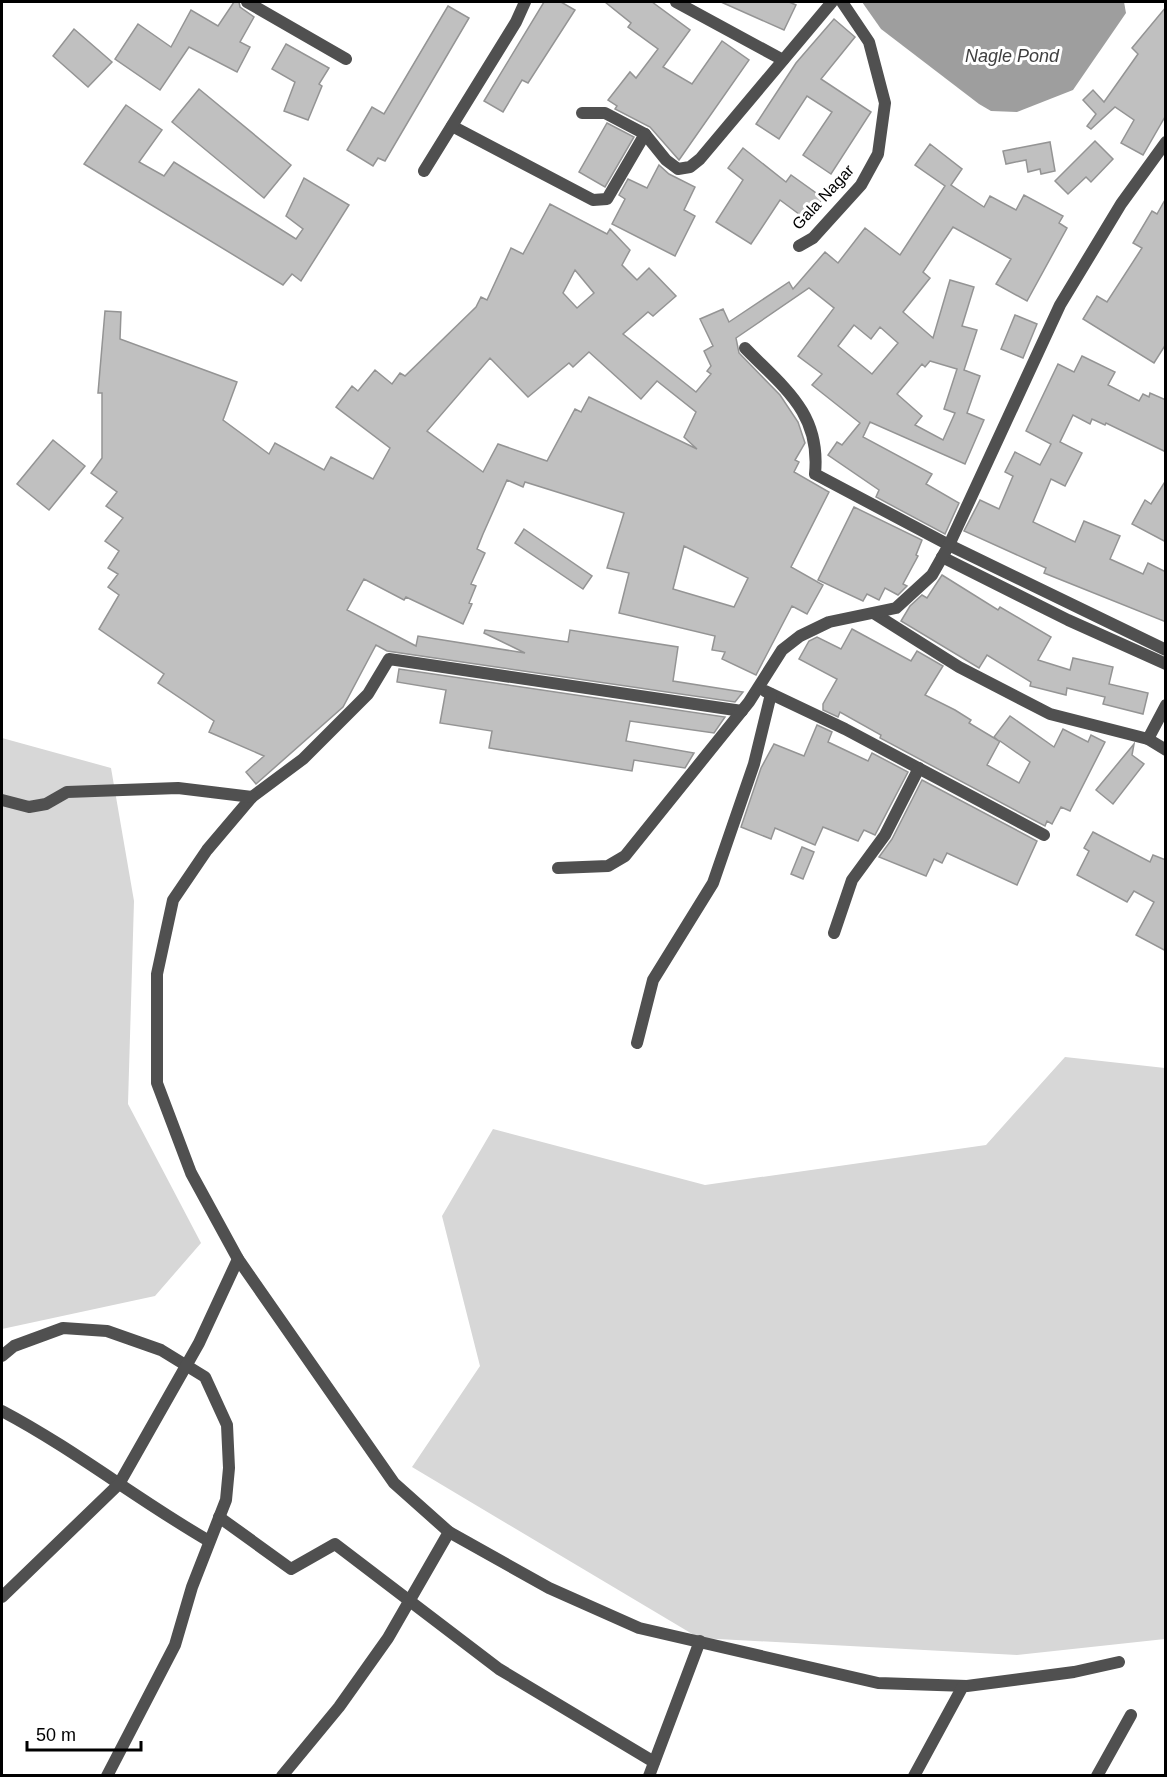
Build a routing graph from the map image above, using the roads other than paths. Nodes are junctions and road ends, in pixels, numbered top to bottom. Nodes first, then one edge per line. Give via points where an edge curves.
1 (247, 2) edge
2 (525, 2) edge
3 (676, 2) edge
4 (832, 2) edge
5 (842, 2) edge
6 (346, 59) dead end
7 (783, 60) junction
8 (582, 113) dead end
9 (452, 126) junction
10 (645, 134) junction
11 (1166, 142) edge
12 (424, 171) dead end
13 (799, 246) dead end
14 (745, 348) dead end
15 (949, 545) junction
16 (942, 557) junction
17 (875, 614) junction
18 (1166, 650) edge
19 (1166, 664) edge
20 (758, 687) junction
21 (771, 694) junction
22 (1166, 705) edge
23 (742, 711) junction
24 (1148, 739) junction
25 (1166, 750) edge
26 (919, 768) junction
27 (252, 797) junction
28 (2, 800) edge
29 (1044, 835) dead end
30 (558, 868) dead end
31 (834, 933) dead end
32 (637, 1043) dead end
33 (238, 1259) junction
34 (2, 1356) edge
35 (188, 1364) junction
36 (2, 1411) edge
37 (119, 1484) junction
38 (219, 1517) junction
39 (449, 1532) junction
40 (210, 1541) junction
41 (2, 1597) edge
42 (409, 1601) junction
43 (700, 1641) junction
44 (1119, 1662) dead end
45 (963, 1686) junction
46 (1131, 1715) dead end
47 (654, 1762) junction
48 (107, 1776) edge
49 (282, 1776) edge
50 (649, 1776) edge
51 (914, 1776) edge
52 (1097, 1776) edge

1 - 6 street
2 - 9 street
3 - 7 street
4 - 7 street
5 - 13 street, Gala Nagar via 869,42 885,103 879,154 861,185 813,238
7 - 10 street via 690,167 678,170
8 - 10 street via 604,113
9 - 10 street via 593,200 607,199
9 - 12 street
11 - 15 street via 1121,204 1060,305
14 - 15 street via 800,406 814,434 815,474
15 - 16 street
15 - 18 street
16 - 17 street via 916,591 896,608
16 - 19 street
17 - 20 street via 829,622 800,636 782,650
17 - 24 street via 959,667 1050,714
20 - 21 street
20 - 23 street
21 - 26 street
21 - 32 street via 754,764 713,883 653,980
22 - 24 street
23 - 27 street via 389,659 368,694 303,759
23 - 30 street via 625,856 608,866
24 - 25 street
26 - 29 street
26 - 31 street via 885,835 852,880
27 - 28 street via 178,788 67,792 46,804 29,807
27 - 33 street via 207,850 173,900 157,974 157,1083 191,1173
33 - 35 street
33 - 39 street via 394,1483
34 - 35 street via 14,1346 63,1328 107,1331
35 - 37 street
35 - 38 street via 205,1377 226,1425 230,1468 226,1500
36 - 37 street via 81,1456
37 - 40 street
37 - 41 street
38 - 40 street
38 - 42 street via 291,1569 335,1544
39 - 42 street
39 - 43 street via 549,1588 629,1623
40 - 48 street via 175,1645
42 - 47 street via 499,1669
42 - 49 street via 339,1707
43 - 45 street via 878,1683
43 - 47 street
44 - 45 street via 1074,1672
45 - 51 street
46 - 52 street
47 - 50 street

